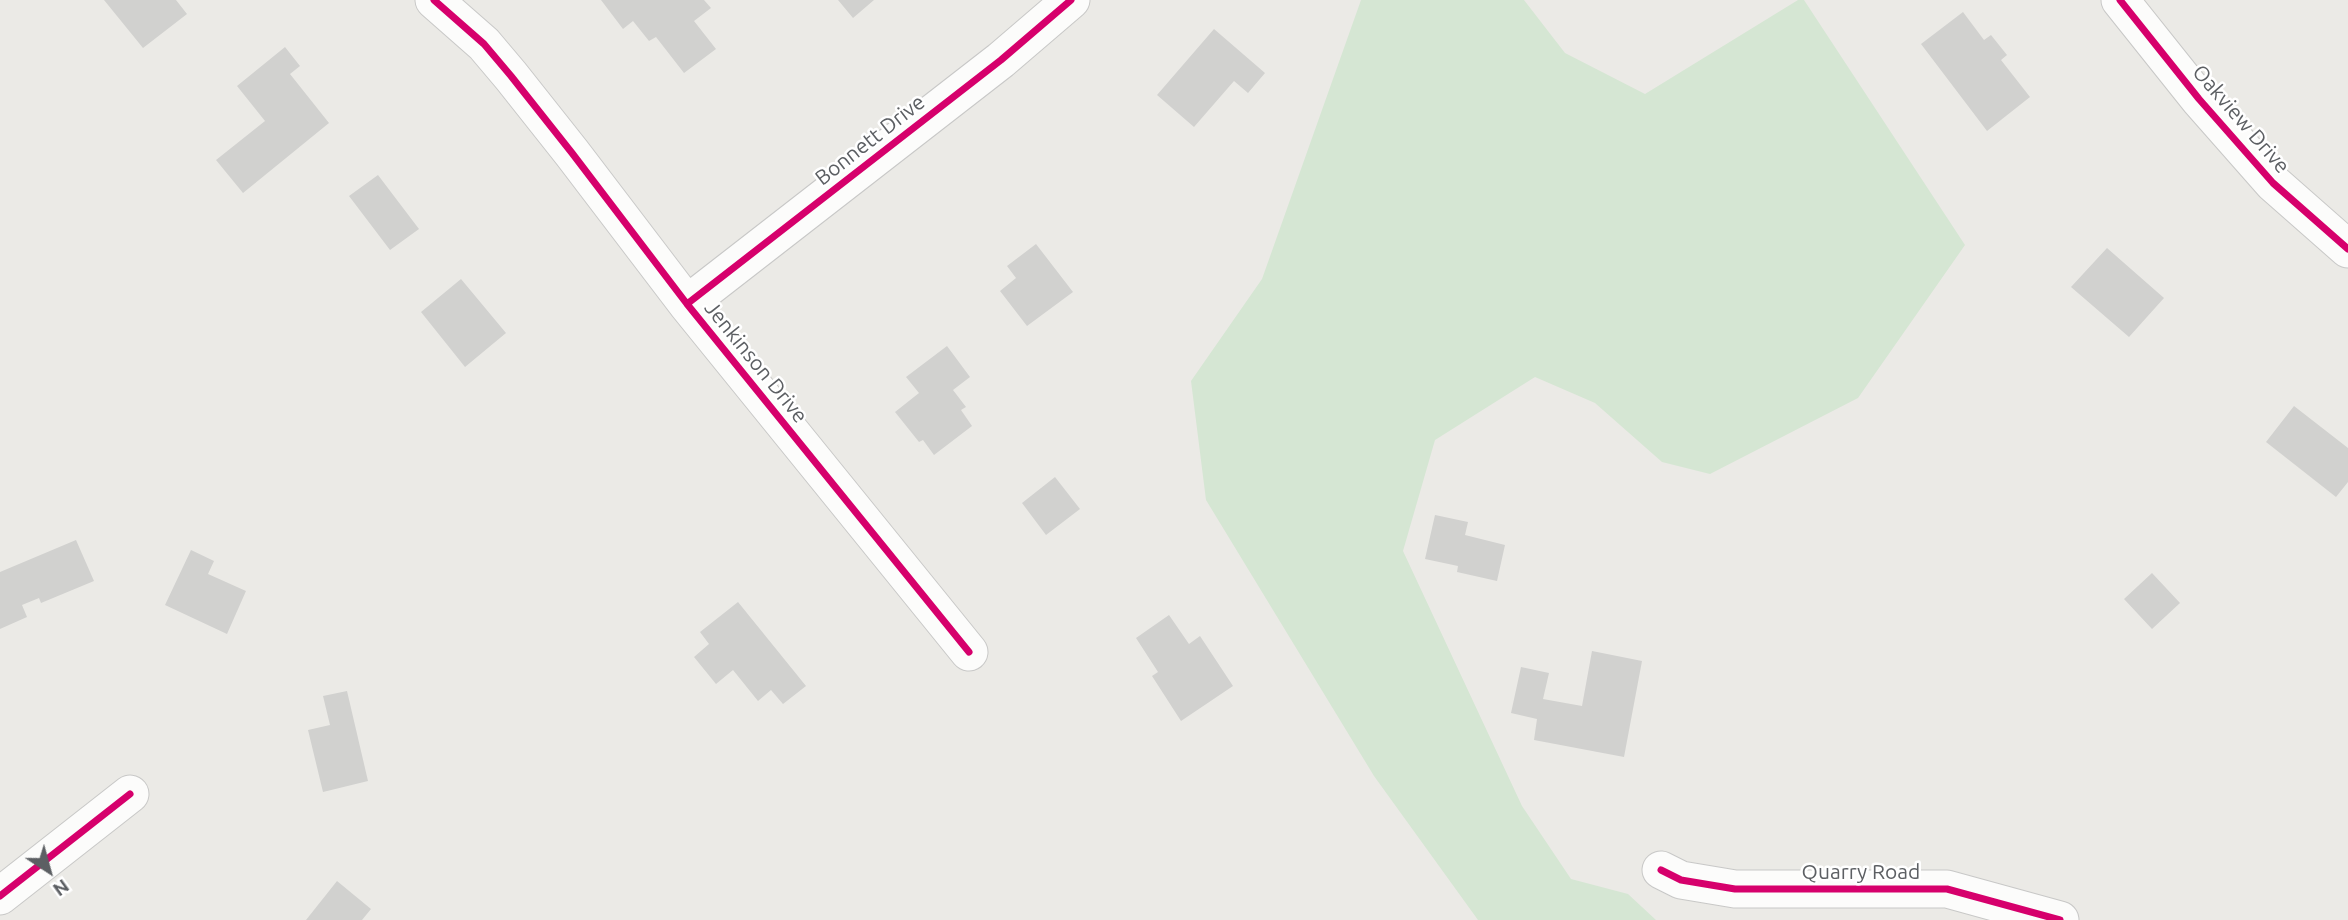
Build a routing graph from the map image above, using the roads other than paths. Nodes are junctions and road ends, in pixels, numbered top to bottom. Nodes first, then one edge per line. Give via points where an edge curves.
1 (434, 0) edge
2 (1071, 0) edge
3 (2120, 0) edge
4 (2348, 249) edge
5 (687, 304) junction
6 (969, 652) dead end
7 (130, 793) dead end
8 (1661, 870) dead end
9 (0, 896) edge
10 (2060, 920) edge

1 - 5 street, Jenkinson Drive via 484,44 511,76
2 - 5 street, Bonnett Drive via 1001,60
3 - 4 street, Oakview Drive via 2273,183
5 - 6 street, Jenkinson Drive
7 - 9 street
8 - 10 street, Quarry Road via 1681,880 1735,889 1947,889

